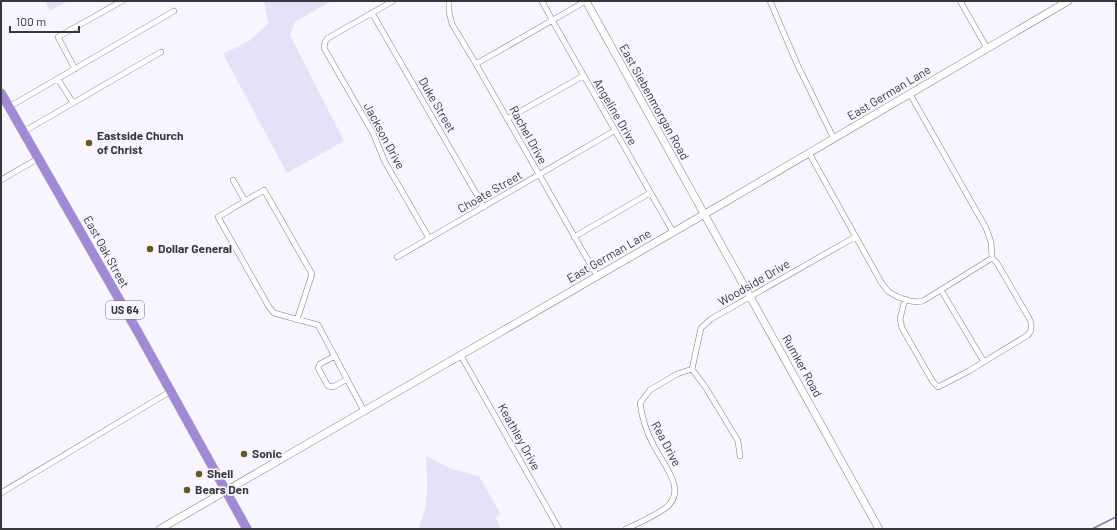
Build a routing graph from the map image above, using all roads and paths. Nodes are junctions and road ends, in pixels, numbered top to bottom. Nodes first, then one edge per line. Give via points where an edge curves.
1 (122, 1) edge
2 (393, 1) edge
3 (449, 1) edge
4 (542, 1) edge
5 (586, 1) edge
6 (770, 1) edge
7 (960, 1) edge
8 (1068, 1) edge
9 (174, 11) dead end
10 (372, 13) junction
11 (552, 20) junction
12 (987, 48) junction
13 (161, 52) dead end
14 (476, 64) junction
15 (75, 69) junction
16 (583, 76) junction
17 (58, 79) junction
18 (1, 93) edge
19 (910, 94) junction
20 (73, 103) junction
21 (9, 107) junction
22 (507, 119) junction
23 (614, 131) junction
24 (23, 132) junction
25 (834, 139) junction
26 (809, 153) junction
27 (39, 158) junction
28 (539, 175) junction
29 (1, 180) edge
30 (233, 180) dead end
31 (650, 193) junction
32 (245, 201) junction
33 (484, 207) junction
34 (704, 214) junction
35 (673, 232) junction
36 (574, 237) junction
37 (855, 237) junction
38 (429, 238) junction
39 (397, 257) dead end
40 (992, 258) junction
41 (597, 276) junction
42 (942, 290) junction
43 (750, 296) junction
44 (904, 299) junction
45 (297, 320) junction
46 (460, 354) junction
47 (335, 356) junction
48 (984, 362) junction
49 (692, 370) junction
50 (347, 379) junction
51 (171, 391) junction
52 (364, 411) junction
53 (740, 456) dead end
54 (226, 491) junction
55 (1, 493) edge
56 (160, 529) edge
57 (247, 529) edge
58 (559, 529) edge
59 (626, 529) edge
60 (879, 529) edge

1 - 15 street via 58,37
2 - 10 street
3 - 14 street, Rachel Drive via 452,24
4 - 11 street, Angeline Drive
5 - 11 street
5 - 34 street, East Siebenmorgan Road
6 - 25 street
7 - 12 street
8 - 12 street, East German Lane
9 - 15 street
10 - 33 street, Duke Street
10 - 38 street, Jackson Drive via 328,38 324,48
11 - 14 street
11 - 16 street, Angeline Drive
12 - 19 street, East German Lane
13 - 20 street
14 - 22 street, Rachel Drive
15 - 17 street
16 - 22 street
16 - 23 street, Angeline Drive
17 - 20 street
17 - 21 street
18 - 21 highway, East Oak Street / US 64
19 - 25 street, East German Lane
19 - 40 street via 986,228 991,242
20 - 24 street
21 - 24 highway, East Oak Street / US 64
22 - 28 street, Rachel Drive
23 - 28 street, Choate Street
23 - 31 street, Angeline Drive
24 - 27 highway, East Oak Street / US 64
25 - 26 street, East German Lane
26 - 34 street, East German Lane
26 - 37 street
27 - 29 street
27 - 51 highway, East Oak Street / US 64
28 - 33 street, Choate Street
28 - 36 street, Rachel Drive
30 - 32 street
31 - 35 street, Angeline Drive
31 - 36 street
32 - 45 street via 218,217 269,307 274,313
32 - 45 street via 264,190 312,274
33 - 38 street, Choate Street
34 - 35 street, East German Lane
34 - 43 street, Rumker Road
35 - 41 street, East German Lane
36 - 41 street, Rachel Drive
37 - 43 street, Woodside Drive
37 - 44 street via 880,282 889,292
38 - 39 street, Choate Street
40 - 42 street
40 - 48 street via 1032,324 1028,335
41 - 46 street, East German Lane
42 - 44 street via 923,301
42 - 48 street
43 - 49 street, Woodside Drive via 711,319 701,328
43 - 60 street, Rumker Road
44 - 48 street via 900,319 902,328 938,387
45 - 47 street via 318,325
46 - 52 street, East German Lane
46 - 58 street, Keathley Drive
47 - 50 street
47 - 50 street via 318,368 330,387
49 - 53 street via 738,441
49 - 59 street, Rea Drive via 677,374 650,390 640,403 643,420 653,444 673,478 676,489 672,501 665,509
50 - 52 street
51 - 54 highway, East Oak Street / US 64
51 - 55 street
52 - 54 street, East German Lane
54 - 56 street, East German Lane
54 - 57 highway, East Oak Street / US 64

